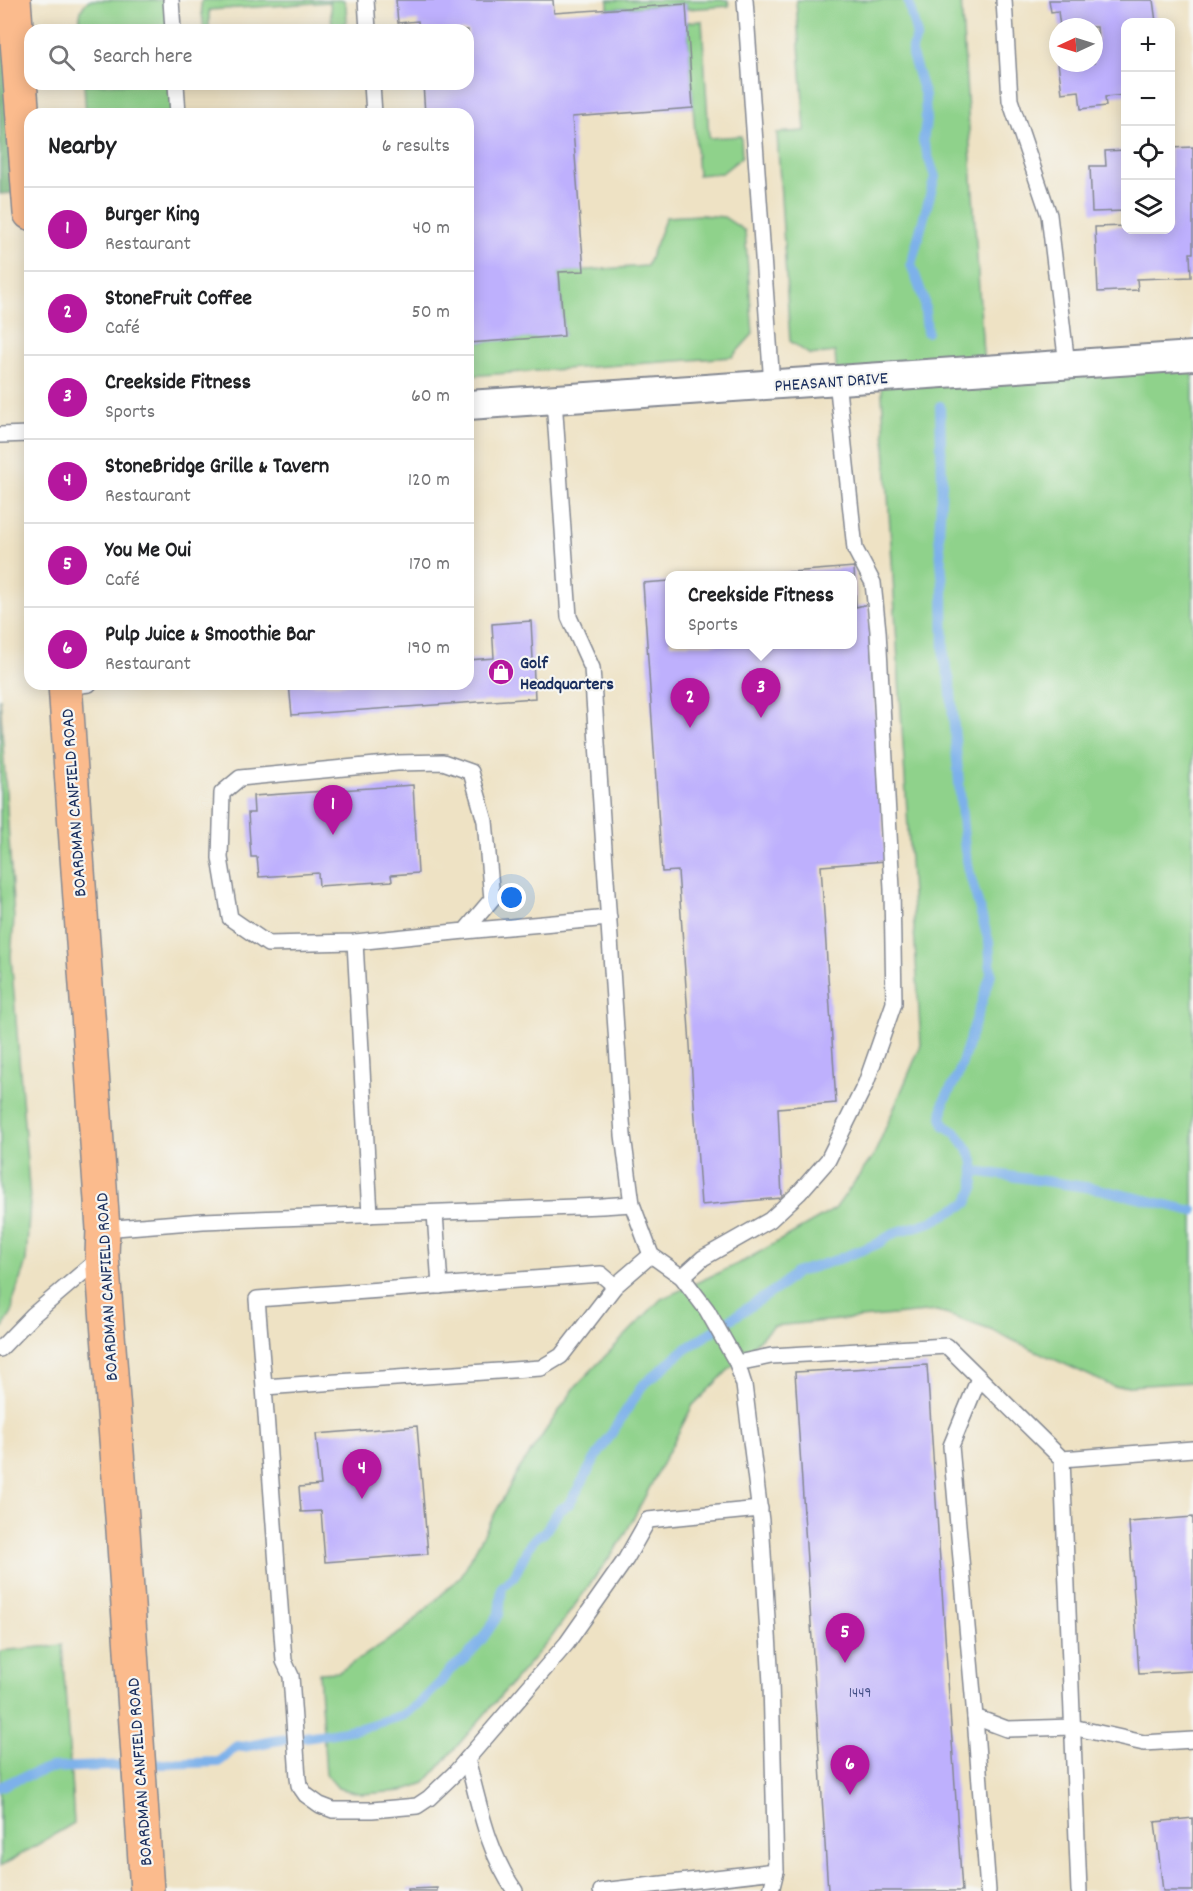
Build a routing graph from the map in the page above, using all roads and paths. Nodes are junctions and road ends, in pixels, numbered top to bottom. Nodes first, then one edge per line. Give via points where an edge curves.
1 (14, 0) edge
2 (171, 0) edge
3 (366, 0) edge
4 (745, 0) edge
5 (1004, 0) edge
6 (173, 24) edge
7 (368, 24) edge
8 (176, 90) edge
9 (372, 90) edge
10 (178, 108) edge
11 (374, 108) edge
12 (24, 133) edge
13 (1193, 356) edge
14 (1067, 365) junction
15 (837, 380) junction
16 (772, 385) junction
17 (554, 399) junction
18 (474, 405) edge
19 (24, 434) edge
20 (0, 435) edge
21 (73, 690) edge
22 (609, 918) junction
23 (465, 931) junction
24 (355, 942) junction
25 (632, 1204) junction
26 (435, 1213) junction
27 (370, 1215) junction
28 (102, 1242) junction
29 (651, 1255) junction
30 (682, 1277) junction
31 (440, 1286) junction
32 (615, 1286) junction
33 (0, 1349) edge
34 (737, 1363) junction
35 (979, 1378) junction
36 (264, 1387) junction
37 (1193, 1449) edge
38 (1062, 1459) junction
39 (760, 1509) junction
40 (975, 1718) junction
41 (1072, 1727) junction
42 (1193, 1740) edge
43 (467, 1759) junction
44 (776, 1871) junction
45 (147, 1891) edge
46 (515, 1891) edge
47 (601, 1891) edge
48 (771, 1891) edge
49 (988, 1891) edge
50 (1079, 1891) edge

1 - 12 main road
2 - 6 lane
3 - 7 lane
4 - 16 lane
5 - 14 lane via 1010,100 1049,215
8 - 10 lane
9 - 11 lane
13 - 14 street, PHEASANT DRIVE
14 - 15 street, PHEASANT DRIVE
15 - 16 street, PHEASANT DRIVE
15 - 30 lane via 855,549 873,583 878,631 894,1003 866,1083 828,1160 770,1220 703,1258
16 - 17 street, PHEASANT DRIVE
17 - 18 street, PHEASANT DRIVE
17 - 22 lane via 569,617 592,668
19 - 20 lane
21 - 28 main road, BOARDMAN CANFIELD ROAD
22 - 23 lane
22 - 25 lane via 622,1135
23 - 24 lane
23 - 24 lane via 492,899 484,821 471,772 443,762 397,763 240,778 222,793 220,858 230,918 268,944
24 - 27 lane
25 - 26 lane
25 - 29 lane
26 - 27 lane
26 - 31 lane
27 - 28 lane via 203,1221
28 - 33 lane
28 - 45 main road, BOARDMAN CANFIELD ROAD
29 - 30 lane
29 - 32 lane
30 - 34 lane via 707,1310
31 - 32 lane via 601,1274
31 - 36 lane via 257,1299
32 - 36 lane via 561,1356 541,1368
34 - 35 lane via 771,1356 947,1346
34 - 39 lane via 744,1385
35 - 38 lane
35 - 40 lane via 951,1446
36 - 43 lane via 284,1661 291,1676 299,1785 306,1795 333,1810 417,1806
37 - 38 lane
38 - 41 lane
39 - 43 lane via 648,1520 567,1643
39 - 44 lane via 771,1683
40 - 41 lane via 1007,1729
40 - 49 lane
41 - 42 lane via 1144,1743
41 - 50 lane
43 - 46 lane via 484,1824
44 - 47 lane
44 - 48 lane

